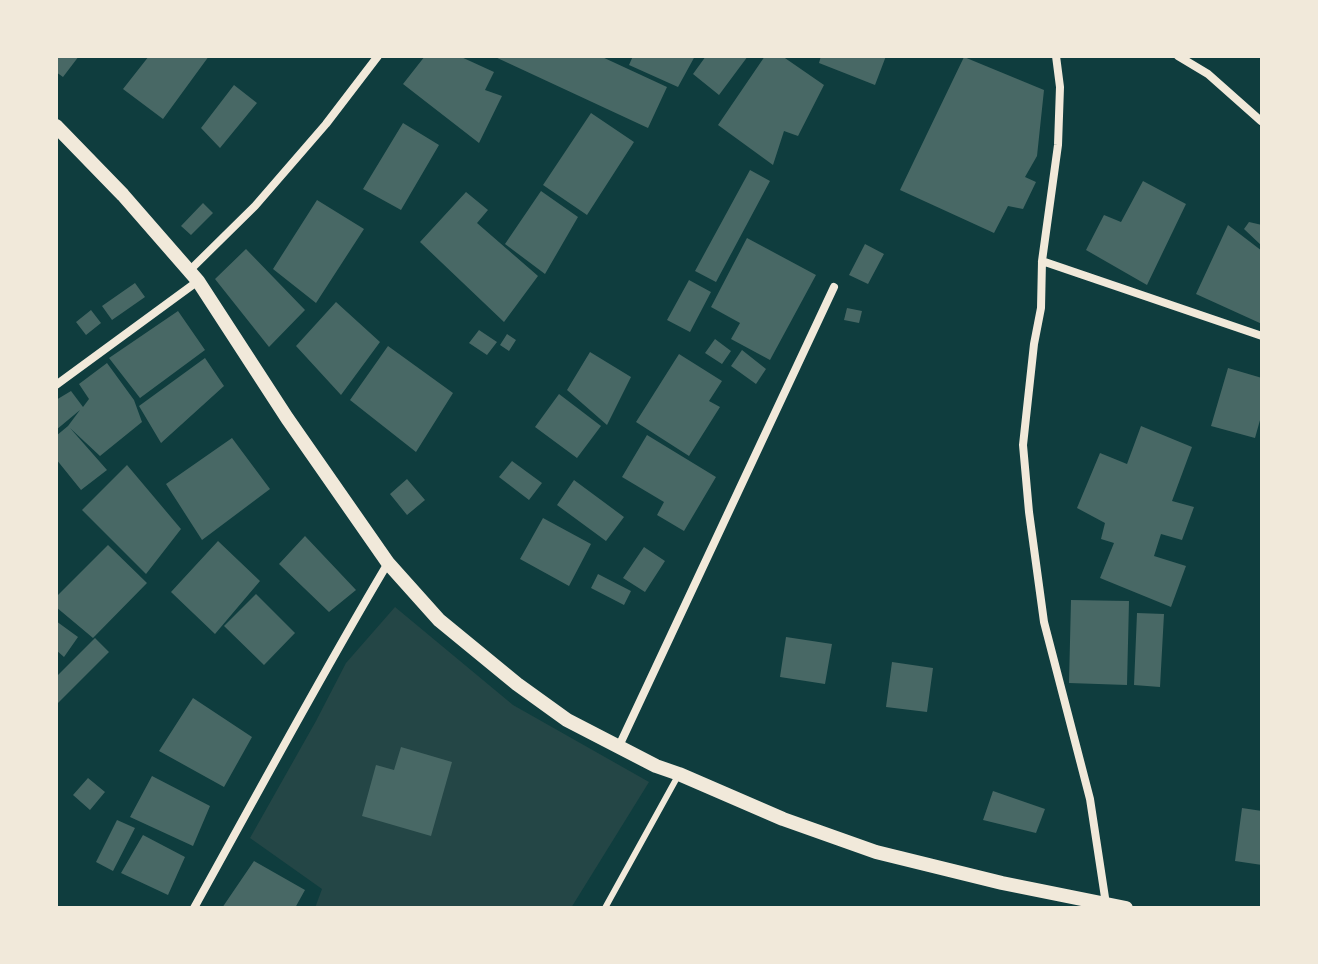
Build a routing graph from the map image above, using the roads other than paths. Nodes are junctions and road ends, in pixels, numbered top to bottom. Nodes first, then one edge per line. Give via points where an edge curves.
1 (378, 56) edge
2 (1056, 56) edge
3 (1178, 56) edge
4 (1261, 121) edge
5 (56, 126) edge
6 (1042, 261) junction
7 (193, 276) junction
8 (834, 287) dead end
9 (1262, 336) edge
10 (56, 385) edge
11 (388, 563) junction
12 (619, 746) junction
13 (679, 774) junction
14 (1107, 906) edge
15 (194, 908) edge
16 (605, 908) edge
17 (1126, 908) edge

1 - 7 street
2 - 6 street via 1058,145
3 - 4 street via 1208,74
5 - 7 street
6 - 9 street
6 - 14 street via 1023,445 1029,512 1044,622 1090,799
7 - 10 street
7 - 11 street
8 - 12 street
11 - 12 street via 439,620 517,684 567,720
11 - 15 street
12 - 13 street
13 - 14 street via 876,852
13 - 16 lane
14 - 17 street

